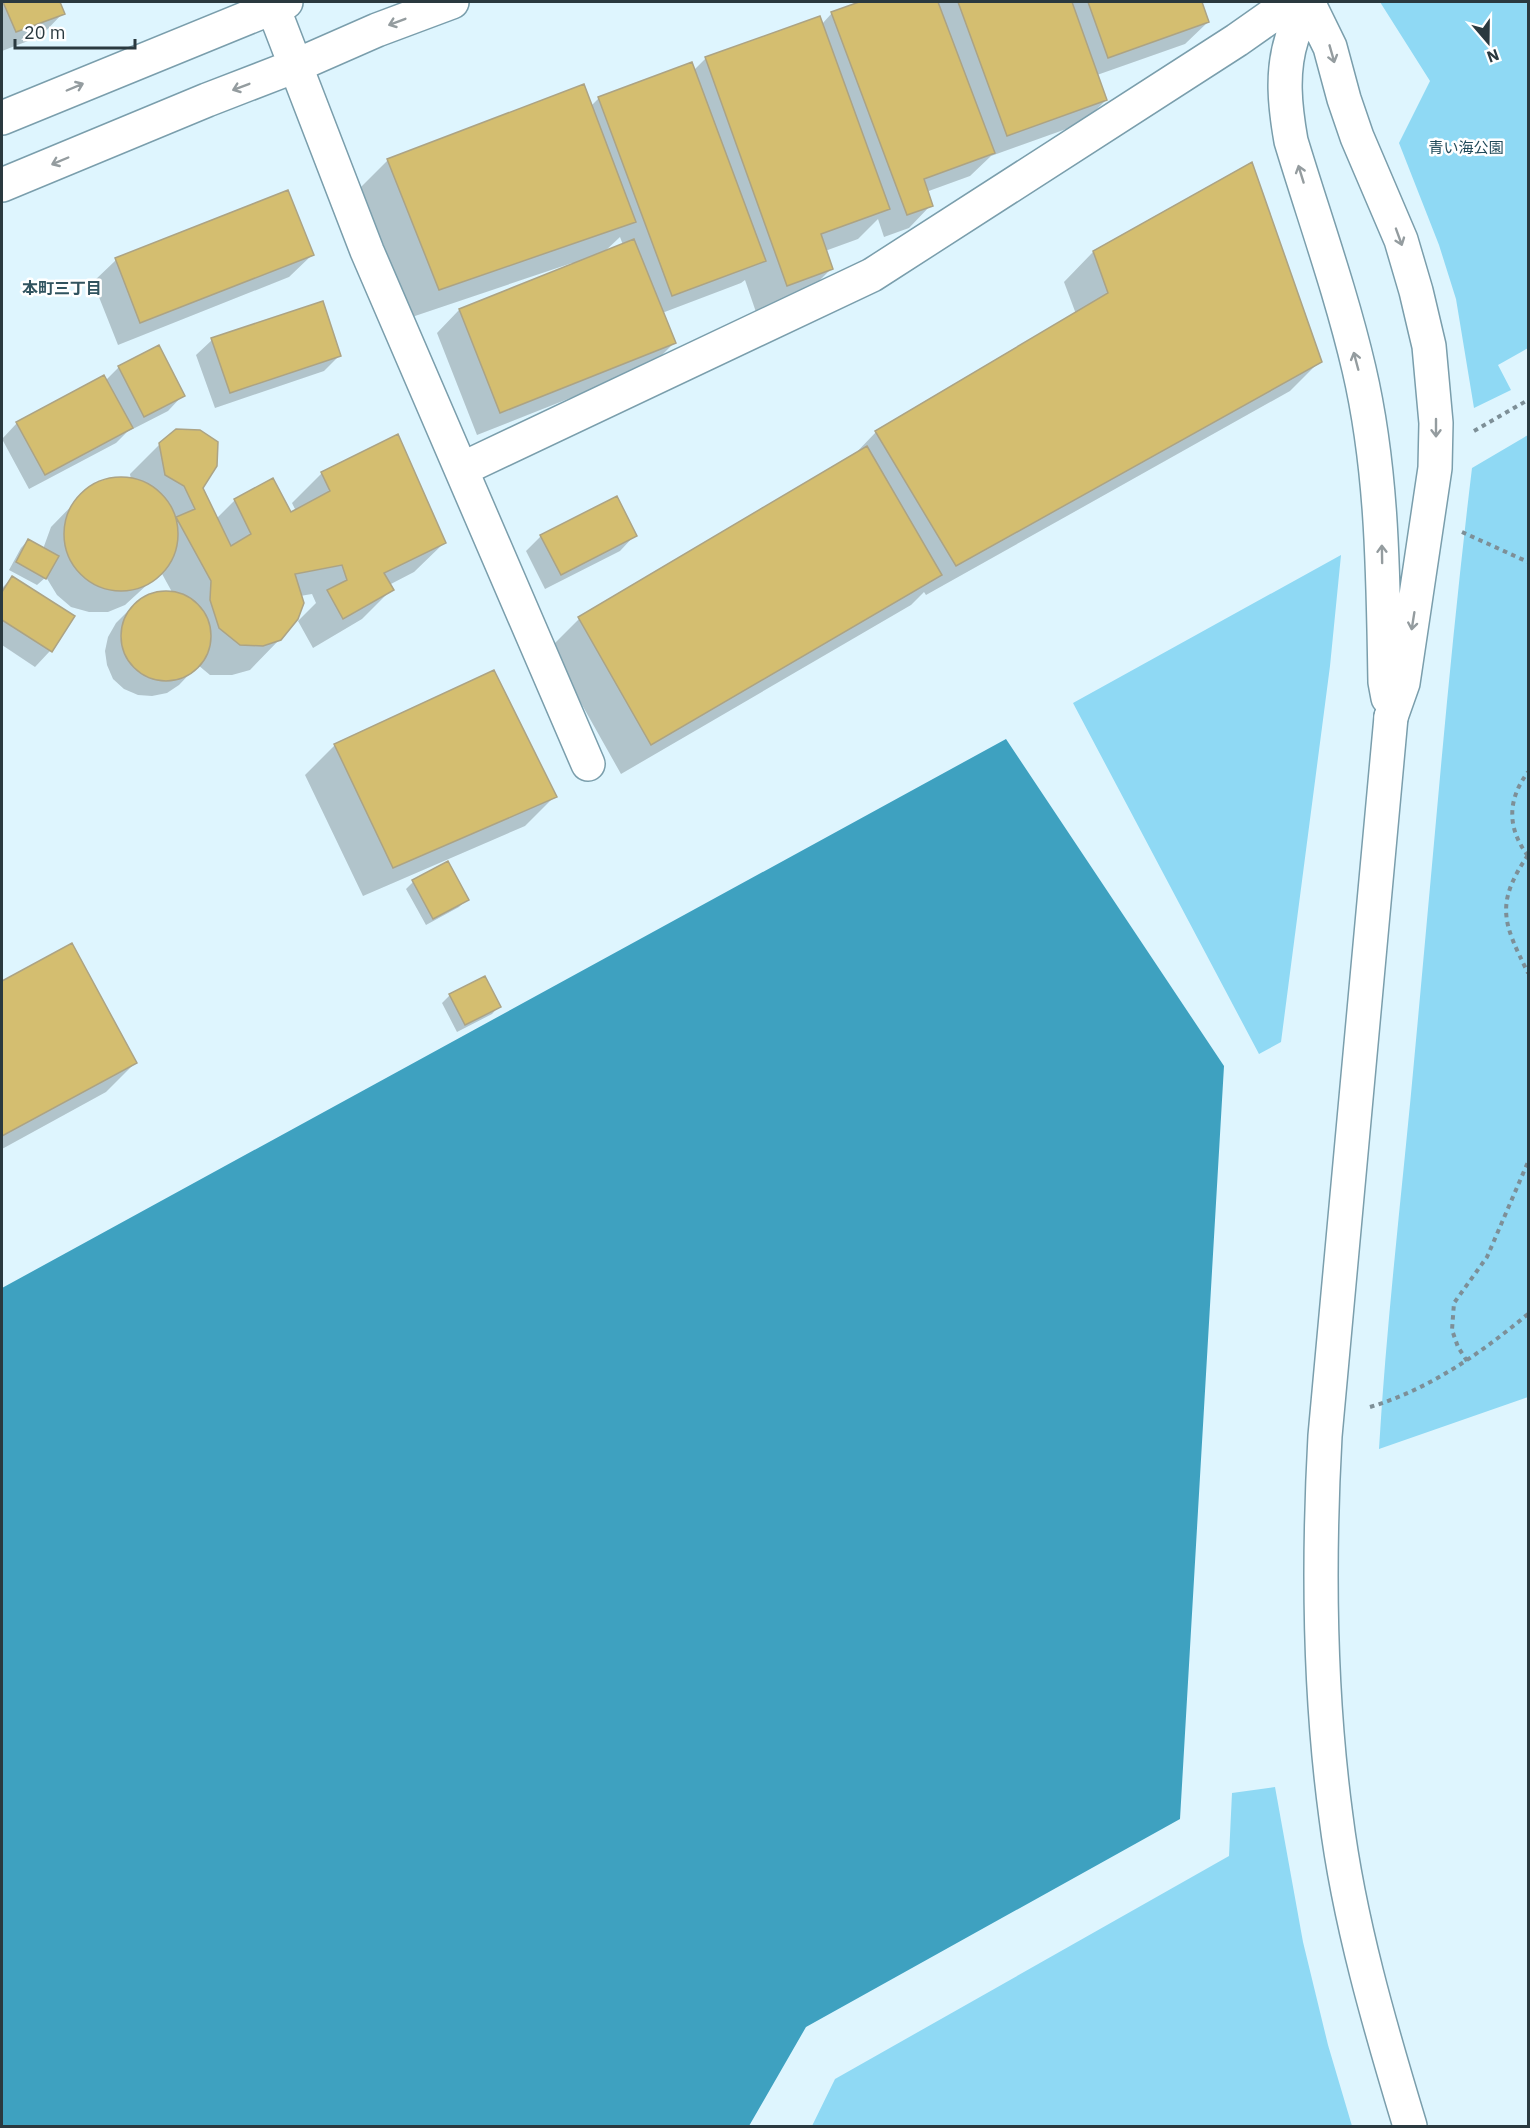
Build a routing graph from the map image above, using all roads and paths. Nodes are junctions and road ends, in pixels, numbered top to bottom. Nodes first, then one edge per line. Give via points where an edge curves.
1 (452, 2) edge
2 (1302, 2) edge
3 (277, 3) edge
4 (295, 66) junction
5 (2, 118) edge
6 (2, 185) edge
7 (1528, 400) edge
8 (1472, 432) dead end
9 (462, 469) junction
10 (1453, 528) dead end
11 (1528, 562) edge
12 (1391, 717) junction
13 (588, 764) dead end
14 (1528, 772) edge
15 (1528, 856) edge
16 (1528, 973) edge
17 (1528, 1162) edge
18 (1528, 1314) edge
19 (1467, 1361) junction
20 (1370, 1407) dead end
21 (1410, 2127) edge

1 -> 4 street
2 - 9 street via 1236,40 872,275
12 -> 2 street via 1385,682 1381,521 1372,445 1359,370 1291,141 1285,105 1285,76
2 -> 12 street via 1330,47 1357,137 1401,240 1429,346 1436,423 1435,468 1403,683
3 - 4 street
5 -> 3 street
4 -> 6 street
4 - 9 street via 367,251
7 - 8 path
9 - 13 street
10 - 11 path
12 - 21 street via 1325,1436 1321,1605 1326,1720 1336,1819 1358,1937
14 - 15 path via 1511,812 1516,836
15 - 16 path via 1514,880 1506,904 1506,919
17 - 19 path via 1487,1257 1454,1303 1452,1330
18 - 19 path
19 - 20 path via 1411,1392

